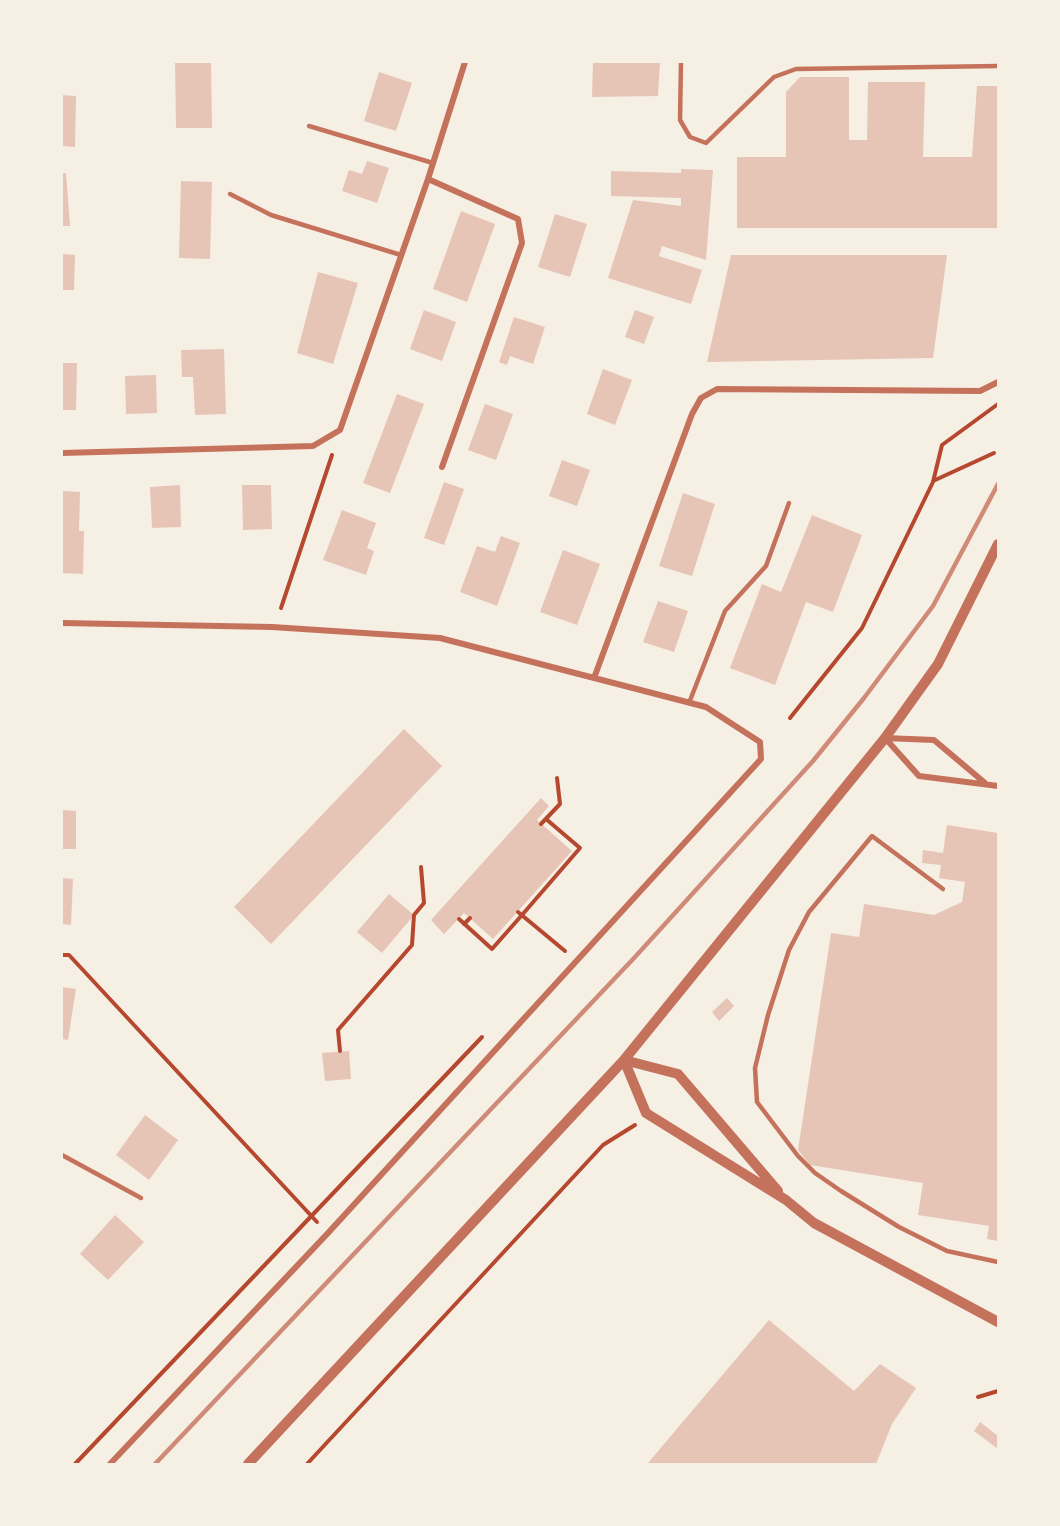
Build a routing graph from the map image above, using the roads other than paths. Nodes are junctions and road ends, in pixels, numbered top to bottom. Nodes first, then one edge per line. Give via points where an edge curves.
1 (465, 62) edge
2 (681, 62) edge
3 (999, 66) edge
4 (309, 126) dead end
5 (433, 163) junction
6 (428, 179) junction
7 (230, 195) dead end
8 (401, 255) junction
9 (999, 382) edge
10 (62, 453) edge
11 (442, 466) dead end
12 (789, 502) dead end
13 (999, 544) edge
14 (62, 623) edge
15 (594, 678) junction
16 (688, 703) junction
17 (885, 738) junction
18 (986, 784) junction
19 (999, 786) edge
20 (943, 888) dead end
21 (624, 1060) junction
22 (62, 1155) edge
23 (141, 1198) dead end
24 (786, 1200) junction
25 (999, 1262) edge
26 (999, 1322) edge
27 (110, 1464) edge
28 (248, 1464) edge

1 - 5 street
2 - 3 lane via 680,120 690,137 706,143 774,77 796,69
4 - 5 lane
5 - 6 street
6 - 8 street
6 - 11 street via 518,219 522,243
7 - 8 lane via 271,215
8 - 10 street via 340,430 313,446
9 - 15 street via 980,391 717,389 701,398
12 - 16 lane via 766,566 725,611
13 - 17 street via 938,664
14 - 15 street via 272,627 440,638
15 - 16 street
16 - 27 street via 706,707 760,742 760,759 328,1233
17 - 18 street via 934,740
17 - 18 street via 919,776
17 - 21 street
18 - 19 street
20 - 25 lane via 872,836 809,912 789,950 755,1068 757,1102 798,1156 841,1191 947,1251
21 - 24 street via 678,1074
21 - 24 street via 646,1113
21 - 28 street
22 - 23 lane
24 - 26 street via 814,1223

